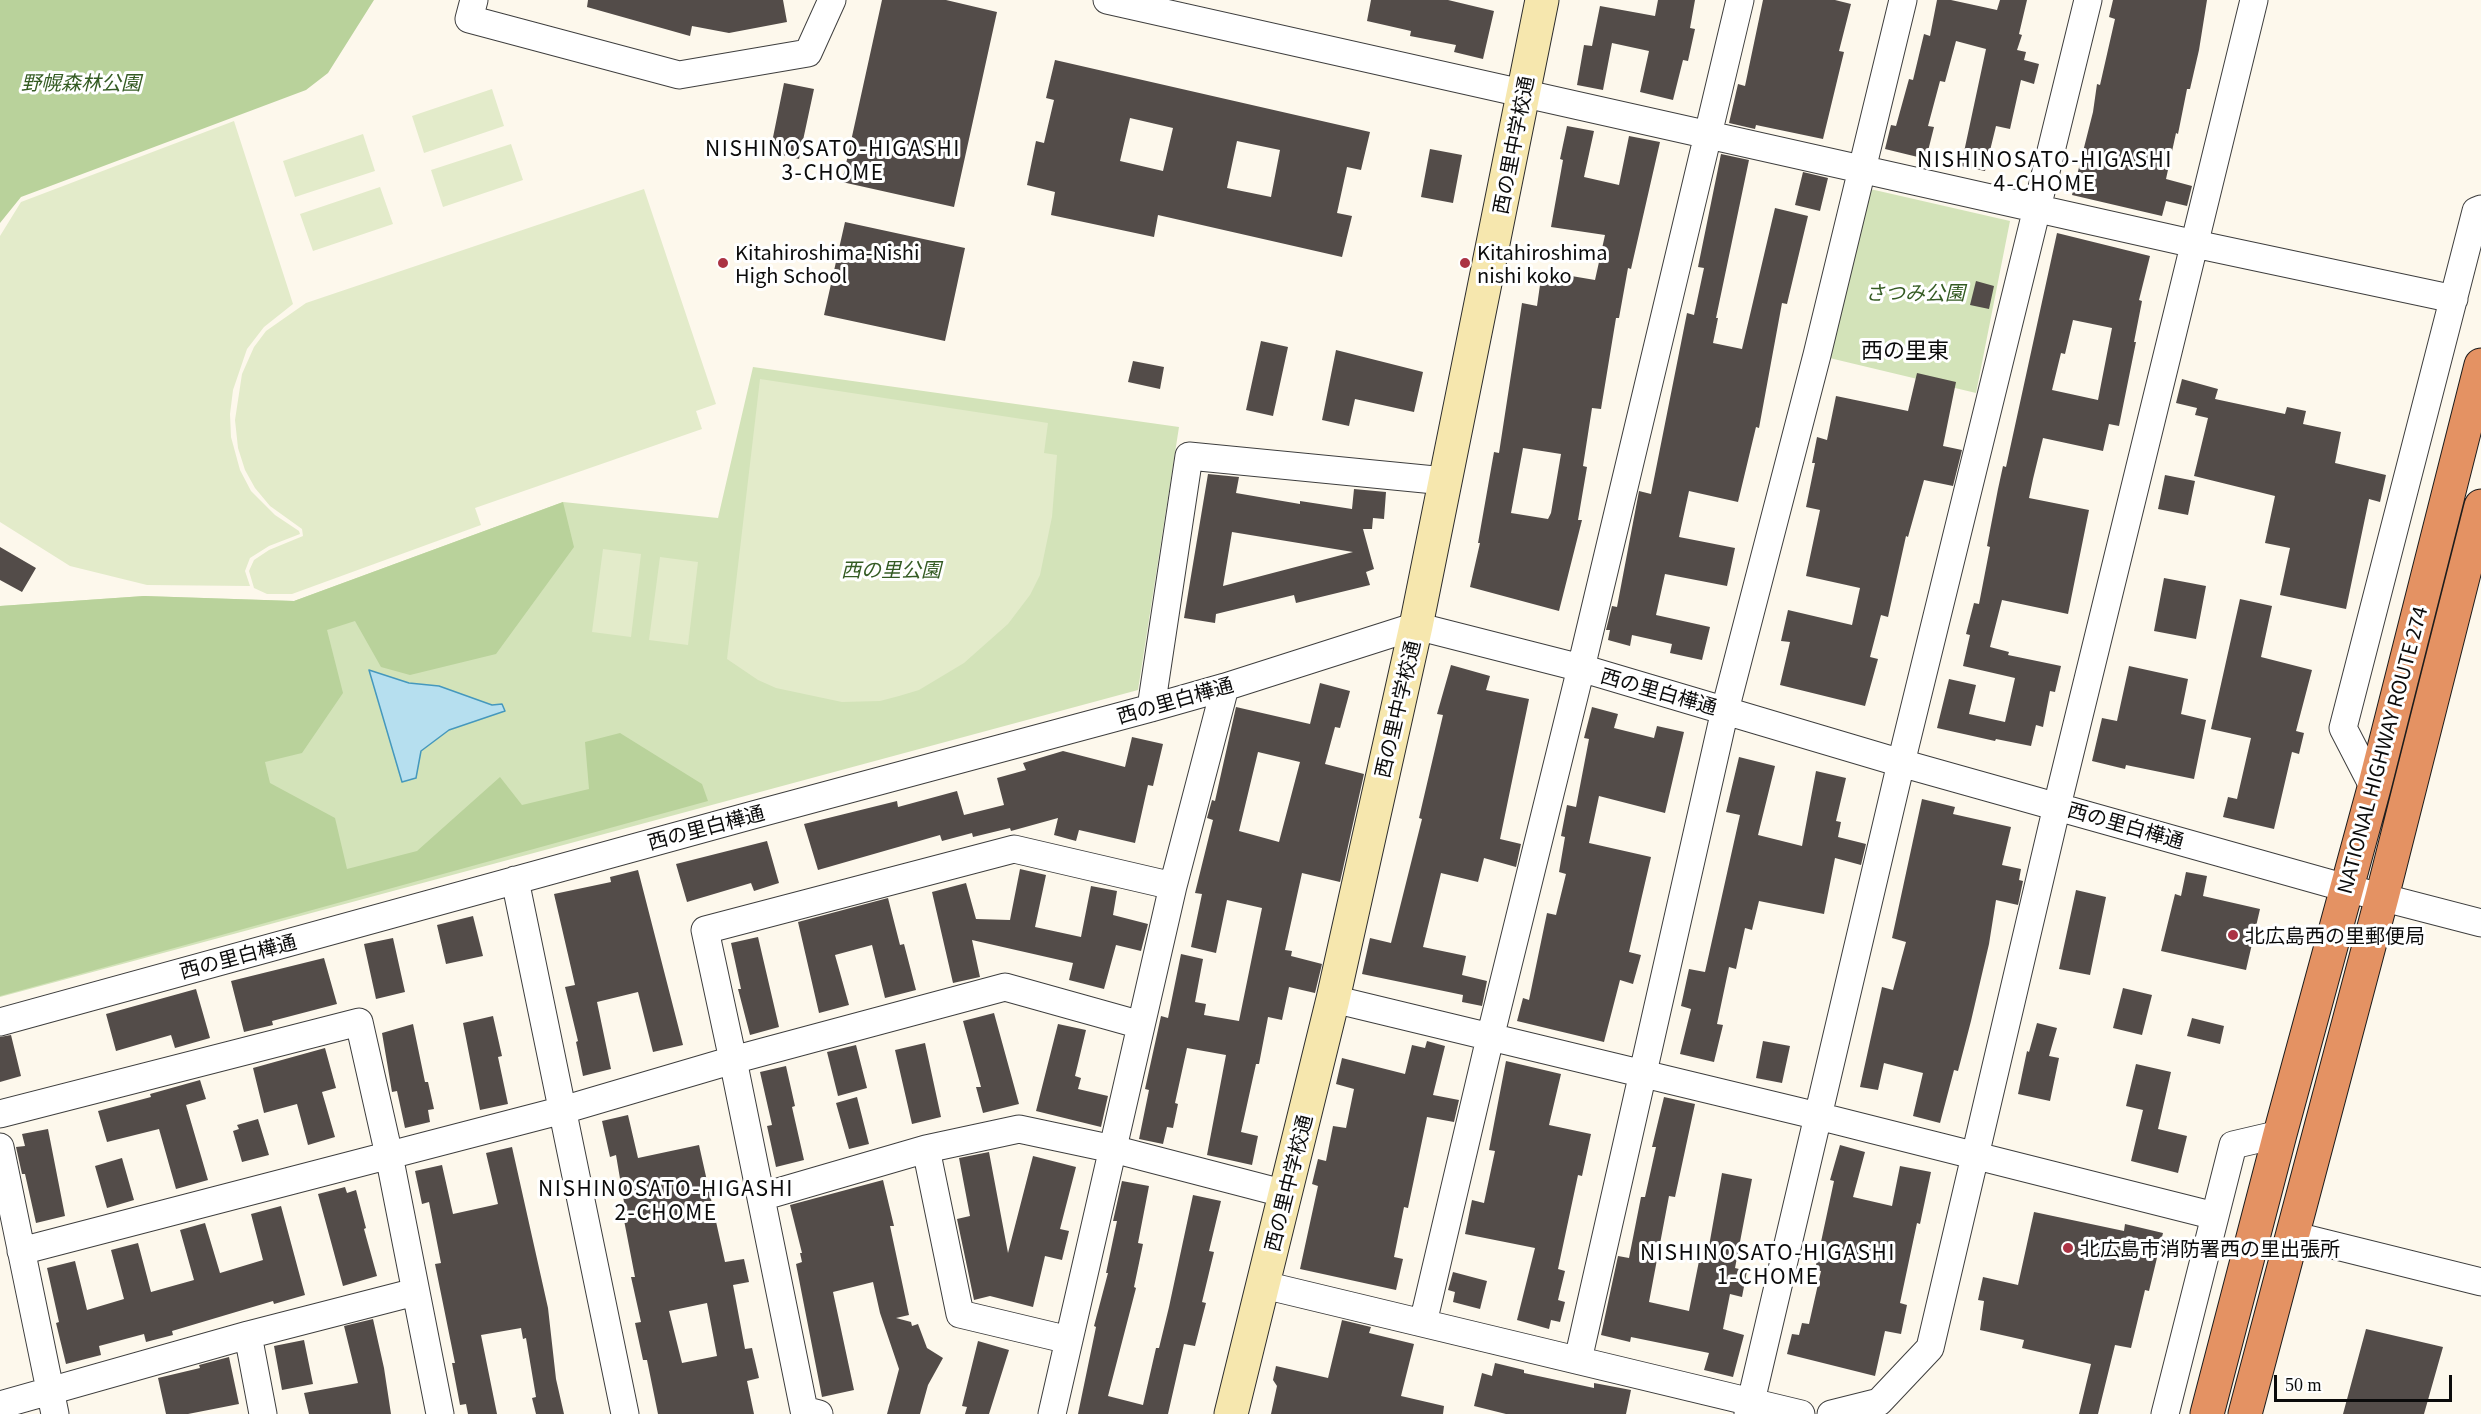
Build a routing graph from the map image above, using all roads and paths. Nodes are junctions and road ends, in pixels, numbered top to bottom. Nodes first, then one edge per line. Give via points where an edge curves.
1 (474, 0) edge
2 (832, 0) edge
3 (1107, 0) edge
4 (1542, 0) edge
5 (1740, 0) edge
6 (1903, 0) edge
7 (2088, 0) edge
8 (2254, 0) edge
9 (1195, 10) edge
10 (1523, 95) junction
11 (1708, 134) junction
12 (1862, 169) junction
13 (2037, 208) junction
14 (2481, 209) edge
15 (2195, 244) junction
16 (2454, 298) junction
17 (2481, 365) edge
18 (1444, 481) junction
19 (2481, 506) edge
20 (1416, 626) junction
21 (1581, 669) junction
22 (1225, 687) junction
23 (1151, 708) junction
24 (1725, 710) junction
25 (1901, 762) junction
26 (2374, 788) junction
27 (2057, 806) junction
28 (515, 879) junction
29 (1173, 886) junction
30 (2346, 888) junction
31 (2382, 897) junction
32 (2481, 923) edge
33 (1333, 999) junction
34 (0, 1022) edge
35 (1141, 1025) junction
36 (1490, 1038) junction
37 (734, 1060) junction
38 (1642, 1074) junction
39 (563, 1110) junction
40 (0, 1114) edge
41 (1818, 1116) junction
42 (2280, 1134) junction
43 (0, 1147) edge
44 (927, 1149) junction
45 (1113, 1149) junction
46 (389, 1155) junction
47 (1974, 1155) junction
48 (1286, 1194) junction
49 (761, 1197) junction
50 (2215, 1216) junction
51 (2292, 1235) junction
52 (21, 1251) junction
53 (2481, 1282) edge
54 (1264, 1285) junction
55 (415, 1292) junction
56 (1423, 1323) junction
57 (248, 1335) junction
58 (1069, 1340) junction
59 (1578, 1360) junction
60 (52, 1403) edge
61 (0, 1405) edge
62 (1749, 1408) edge
63 (263, 1414) edge
64 (440, 1414) edge
65 (625, 1414) edge
66 (819, 1414) edge
67 (1052, 1414) edge
68 (1231, 1414) edge
69 (1801, 1414) edge
70 (1831, 1414) edge
71 (2165, 1414) edge
72 (2207, 1414) edge
73 (2245, 1414) edge

1 - 2 street via 469,19 680,75 808,53
3 - 9 street
4 - 10 street, 西の里中学校通
5 - 11 street
6 - 12 street
7 - 13 street
8 - 15 street
9 - 10 street
10 - 11 street
10 - 18 street, 西の里中学校通
11 - 12 street
11 - 21 street
12 - 13 street
12 - 24 street
13 - 15 street
13 - 25 street
14 - 16 street via 2476,211
15 - 16 street
15 - 27 street
16 - 26 street via 2343,728
17 - 26 highway, NATIONAL HIGHWAY ROUTE 274
18 - 20 street, 西の里中学校通
18 - 23 street via 1188,456
19 - 31 highway, NATIONAL HIGHWAY ROUTE 274
20 - 21 street, 西の里白樺通
20 - 22 street, 西の里白樺通
20 - 33 street, 西の里中学校通
21 - 24 street, 西の里白樺通
21 - 36 street
22 - 23 street, 西の里白樺通
22 - 29 street
23 - 28 street, 西の里白樺通
24 - 25 street, 西の里白樺通
24 - 38 street
25 - 27 street, 西の里白樺通
25 - 41 street
26 - 30 highway, NATIONAL HIGHWAY ROUTE 274
27 - 30 street, 西の里白樺通
27 - 47 street
28 - 34 street, 西の里白樺通
28 - 39 street
29 - 35 street
29 - 37 street via 1014,849 705,930
30 - 31 street, 西の里白樺通
30 - 42 highway, NATIONAL HIGHWAY ROUTE 274
31 - 32 street, 西の里白樺通
31 - 51 highway, NATIONAL HIGHWAY ROUTE 274
33 - 36 street
33 - 48 street, 西の里中学校通
35 - 37 street via 1005,987
35 - 45 street
36 - 38 street
36 - 56 street
37 - 39 street
37 - 49 street
38 - 41 street
38 - 59 street
39 - 46 street
39 - 65 street
40 - 46 street via 359,1022
41 - 47 street
41 - 62 street
42 - 50 street via 2234,1145
42 - 72 highway, NATIONAL HIGHWAY ROUTE 274
43 - 52 street
44 - 45 street via 1020,1129
44 - 49 street
44 - 58 street via 960,1314
45 - 48 street
45 - 58 street
46 - 52 street
46 - 55 street
47 - 50 street
47 - 70 street via 1930,1348 1879,1402
48 - 54 street, 西の里中学校通
49 - 66 street via 804,1410
50 - 71 street
51 - 53 street
51 - 73 highway, NATIONAL HIGHWAY ROUTE 274
52 - 60 street
54 - 56 street
54 - 68 street, 西の里中学校通
55 - 57 street
55 - 64 street
56 - 59 street
57 - 60 street
57 - 63 street
58 - 67 street
59 - 62 street
60 - 61 street
62 - 69 street

